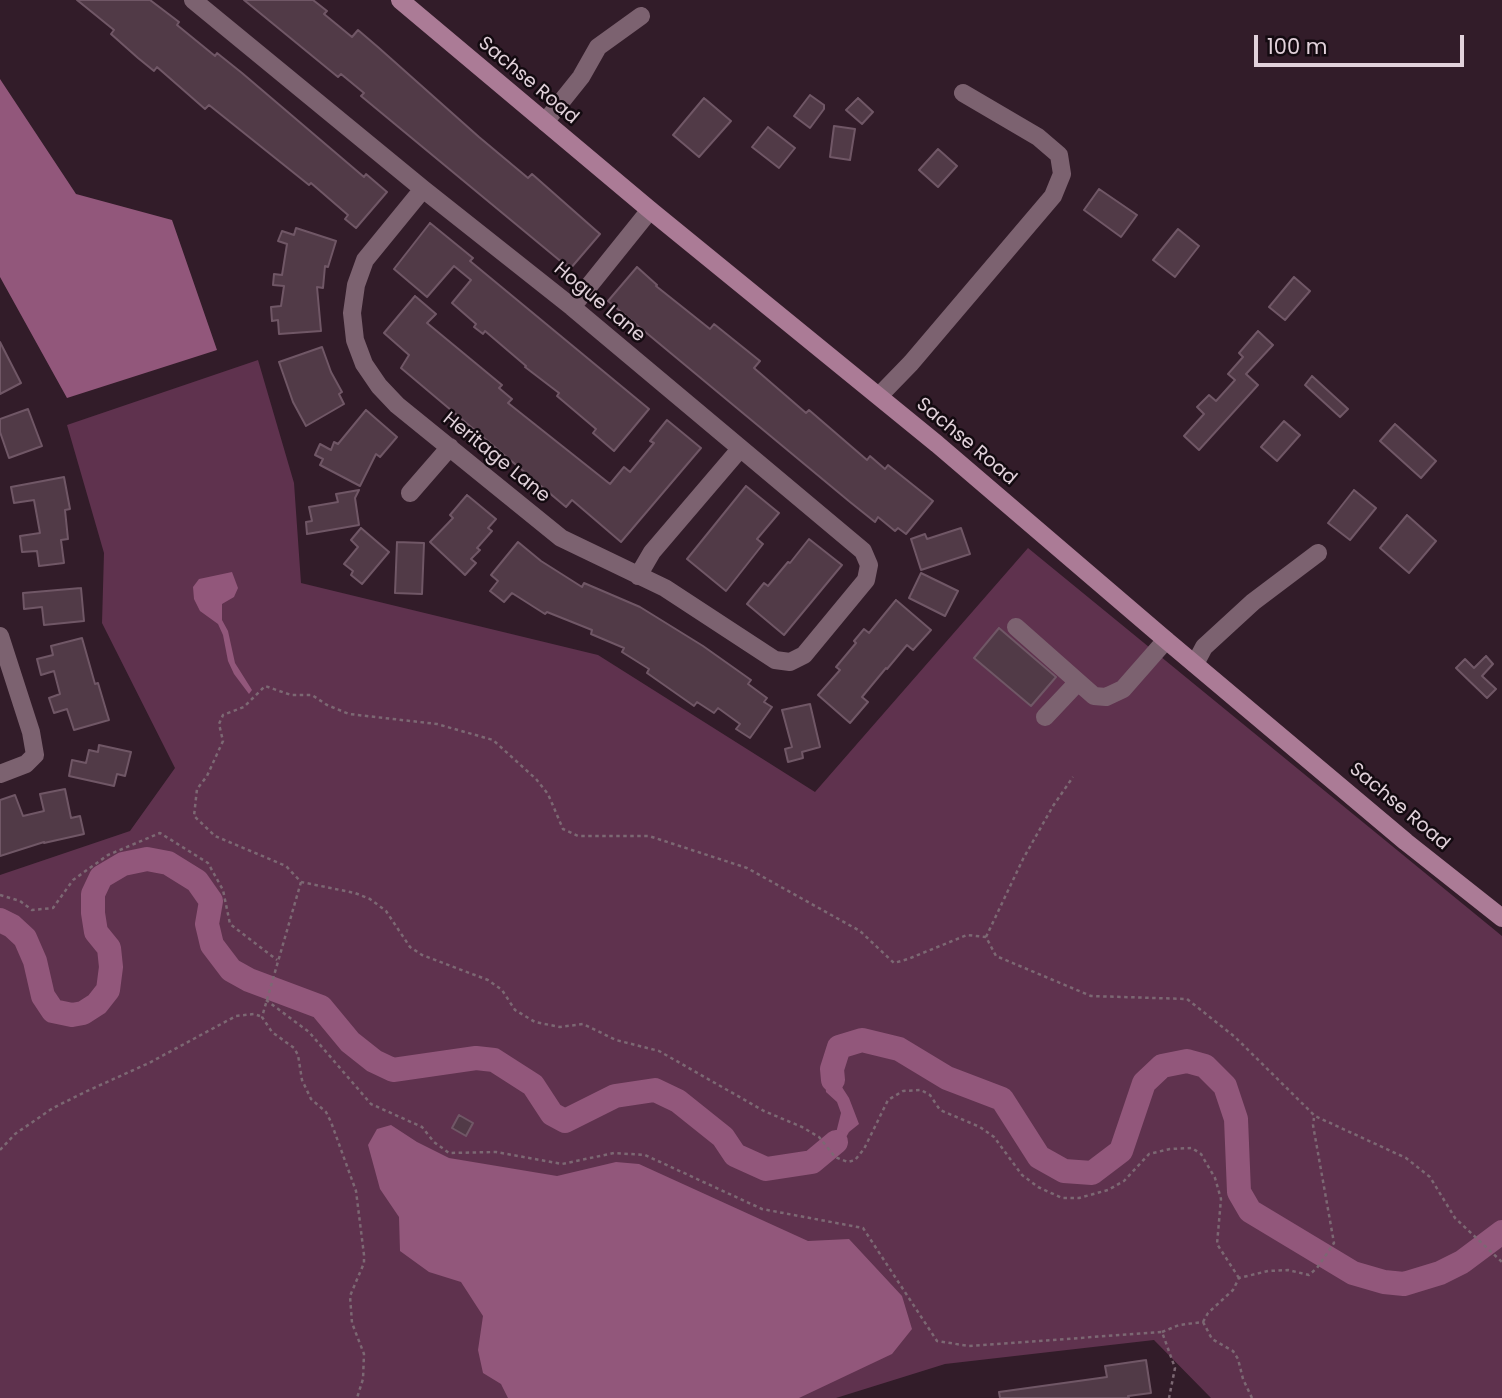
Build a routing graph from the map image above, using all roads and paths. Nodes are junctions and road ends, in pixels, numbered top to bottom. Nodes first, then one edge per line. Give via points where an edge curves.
1 (193, 0) edge
2 (408, 3) edge
3 (641, 16) dead end
4 (963, 93) dead end
5 (545, 122) junction
6 (422, 188) junction
7 (650, 210) junction
8 (572, 307) junction
9 (879, 396) junction
10 (450, 447) junction
11 (740, 449) junction
12 (410, 493) dead end
13 (1318, 554) dead end
14 (639, 576) junction
15 (1016, 627) dead end
16 (0, 636) edge
17 (1166, 640) junction
18 (790, 662) joint
19 (1195, 664) junction
20 (1078, 682) junction
21 (1045, 717) dead end
22 (0, 774) edge
23 (1073, 777) dead end
24 (301, 882) junction
25 (0, 895) edge
26 (1502, 918) edge
27 (986, 937) junction
28 (276, 960) junction
29 (266, 999) junction
30 (262, 1017) junction
31 (1315, 1116) junction
32 (0, 1150) edge
33 (1502, 1262) edge
34 (1240, 1278) junction
35 (1203, 1322) junction
36 (1162, 1332) junction
37 (357, 1398) edge
38 (1169, 1398) edge
39 (1252, 1398) edge

1 - 6 street, Hogue Lane
2 - 5 main road, Sachse Road
3 - 5 street via 598,47
4 - 9 street via 1038,137 1059,155 1062,174 1041,211
5 - 7 main road, Sachse Road
6 - 8 street, Hogue Lane
6 - 10 street, Heritage Lane via 365,260 352,313 355,340 379,386
7 - 8 street
7 - 9 main road, Sachse Road
8 - 11 street, Hogue Lane
9 - 17 main road, Sachse Road
10 - 12 street
10 - 14 street, Heritage Lane via 561,538
11 - 14 street via 652,552
11 - 18 street, Hogue Lane via 867,558 866,580 804,655
13 - 19 street via 1253,602 1204,647
14 - 18 street, Heritage Lane via 775,660
15 - 20 street
16 - 22 street via 32,732 35,755 26,764
17 - 19 main road, Sachse Road
17 - 20 street via 1123,689 1106,697 1094,695
19 - 26 main road, Sachse Road
20 - 21 street
23 - 27 path via 1023,859
24 - 27 path via 286,866 215,836 194,816 197,789 223,741 219,724 223,715 244,707 265,686 290,695 312,695 349,714 437,724 493,740 548,794 563,829 578,836 649,836 747,868 860,931 894,963 967,935
24 - 28 path
24 - 34 path via 370,899 386,911 410,947 422,956 488,980 502,990 515,1010 535,1022 560,1027 583,1024 616,1040 659,1051 764,1111 802,1127 819,1137 835,1157 848,1162 864,1150 888,1100 903,1091 922,1090 940,1110 994,1137 1022,1175 1062,1198 1108,1190 1124,1181 1149,1154 1192,1148 1215,1178 1221,1199 1217,1244
25 - 28 path via 32,910 53,908 73,880 108,855 160,833 208,863 223,890 230,924
27 - 31 path via 996,956 1091,996 1187,999 1235,1037
28 - 29 path
29 - 30 path
29 - 36 path via 309,1032 371,1104 422,1127 449,1153 496,1152 562,1164 614,1153 645,1155 762,1209 863,1228 937,1341 969,1346
30 - 32 path via 236,1016 53,1108
30 - 37 path via 298,1055 302,1080 331,1122 356,1191 364,1255 351,1296 352,1324 364,1354
31 - 33 path via 1406,1158 1430,1177 1455,1218
31 - 34 path via 1334,1243 1309,1275 1288,1270
34 - 35 path
35 - 36 path
35 - 39 path via 1212,1339 1233,1351
36 - 38 path via 1175,1368

